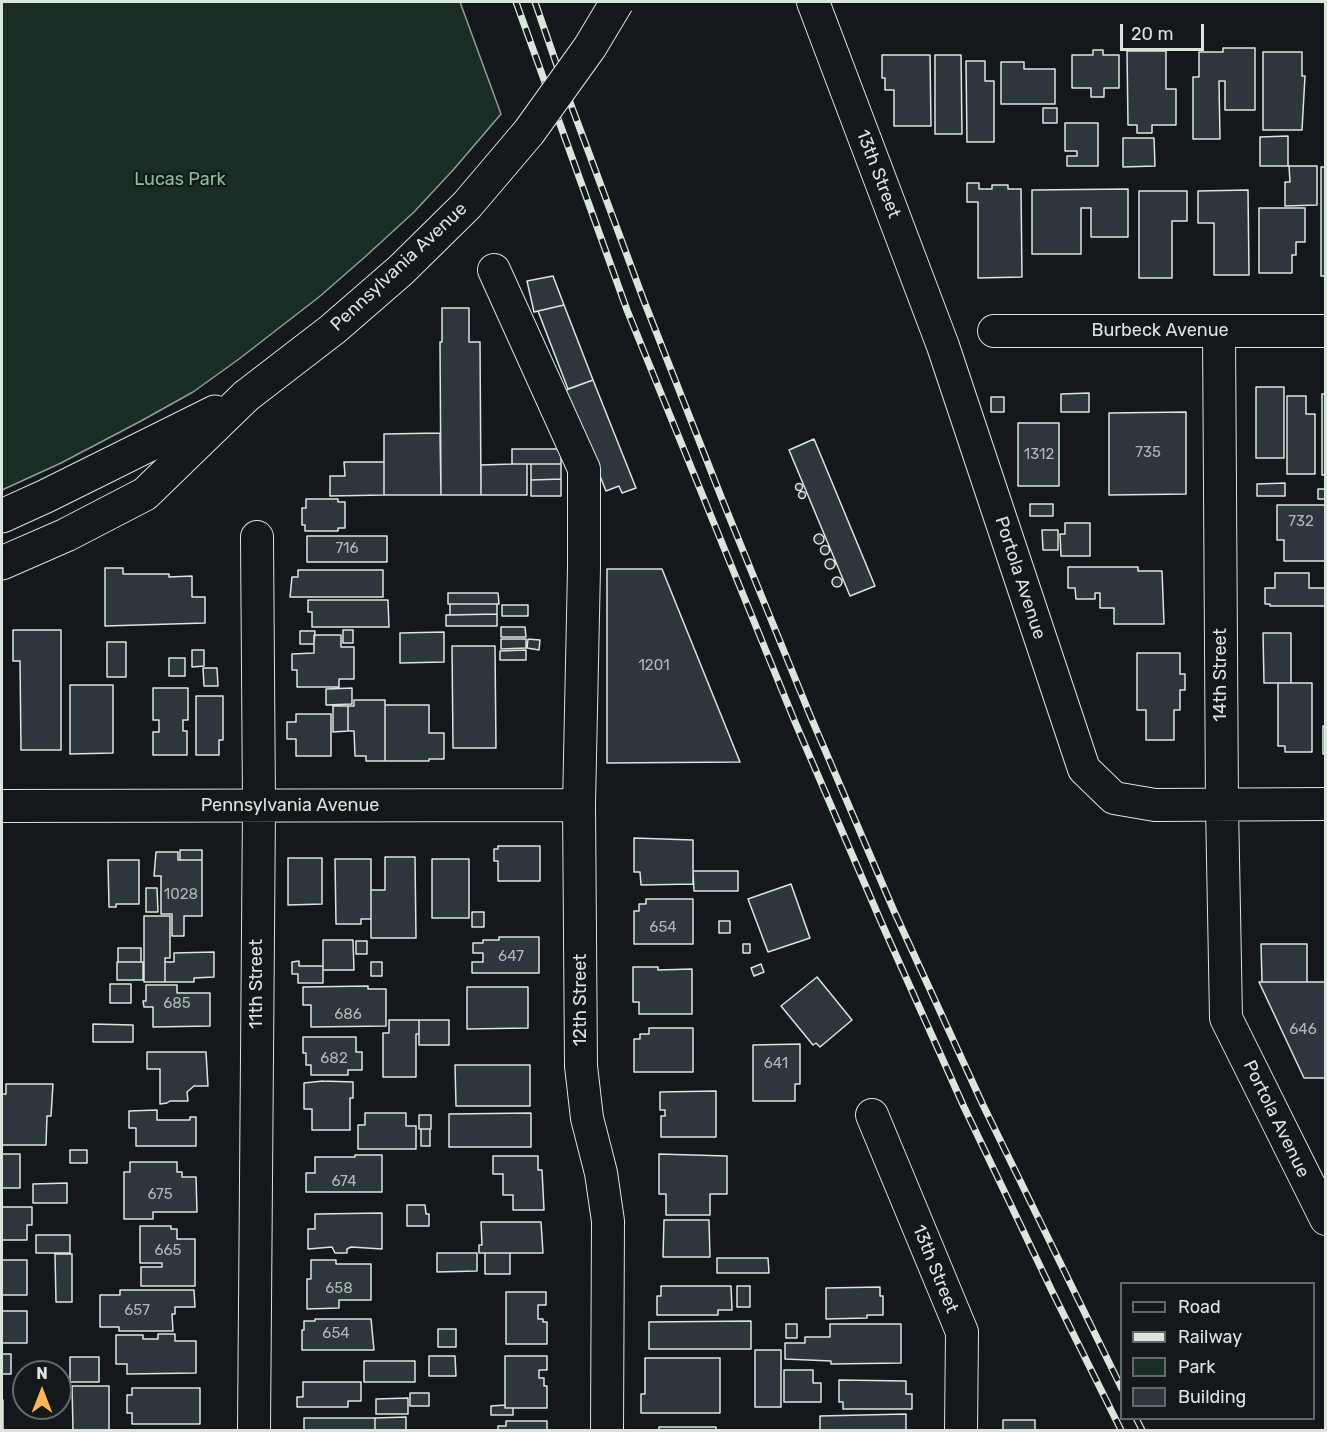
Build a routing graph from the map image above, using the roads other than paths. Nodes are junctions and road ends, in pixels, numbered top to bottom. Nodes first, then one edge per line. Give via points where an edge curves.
1 (618, 2) edge
2 (813, 2) edge
3 (494, 270) dead end
4 (994, 331) dead end
5 (1219, 331) junction
6 (1326, 332) edge
7 (943, 346) joint
8 (246, 396) junction
9 (2, 516) edge
10 (257, 537) dead end
11 (2, 563) edge
12 (1326, 804) edge
13 (579, 805) junction
14 (1222, 805) junction
15 (2, 806) edge
16 (259, 806) junction
17 (1227, 1018) joint
18 (872, 1114) dead end
19 (1326, 1219) edge
20 (254, 1431) edge
21 (607, 1431) edge
22 (961, 1431) edge

1 - 8 main road, Pennsylvania Avenue, bridge via 529,132 467,205 342,322
2 - 7 street, 13th Street
3 - 13 street, 12th Street via 584,469
4 - 5 street, Burbeck Avenue
5 - 6 street, Burbeck Avenue
5 - 14 street, 14th Street
7 - 14 street, Portola Avenue via 1084,769 1114,798 1155,805
8 - 9 main road, Pennsylvania Avenue
8 - 11 main road, Pennsylvania Avenue via 144,494
10 - 16 street, 11th Street
12 - 14 street
13 - 16 street, Pennsylvania Avenue
13 - 21 street, 12th Street via 581,1066 587,1118 608,1221
14 - 17 street, 14th Street
15 - 16 street, Pennsylvania Avenue
16 - 20 street, 11th Street
17 - 19 street, Portola Avenue
18 - 22 street, 13th Street via 962,1332

